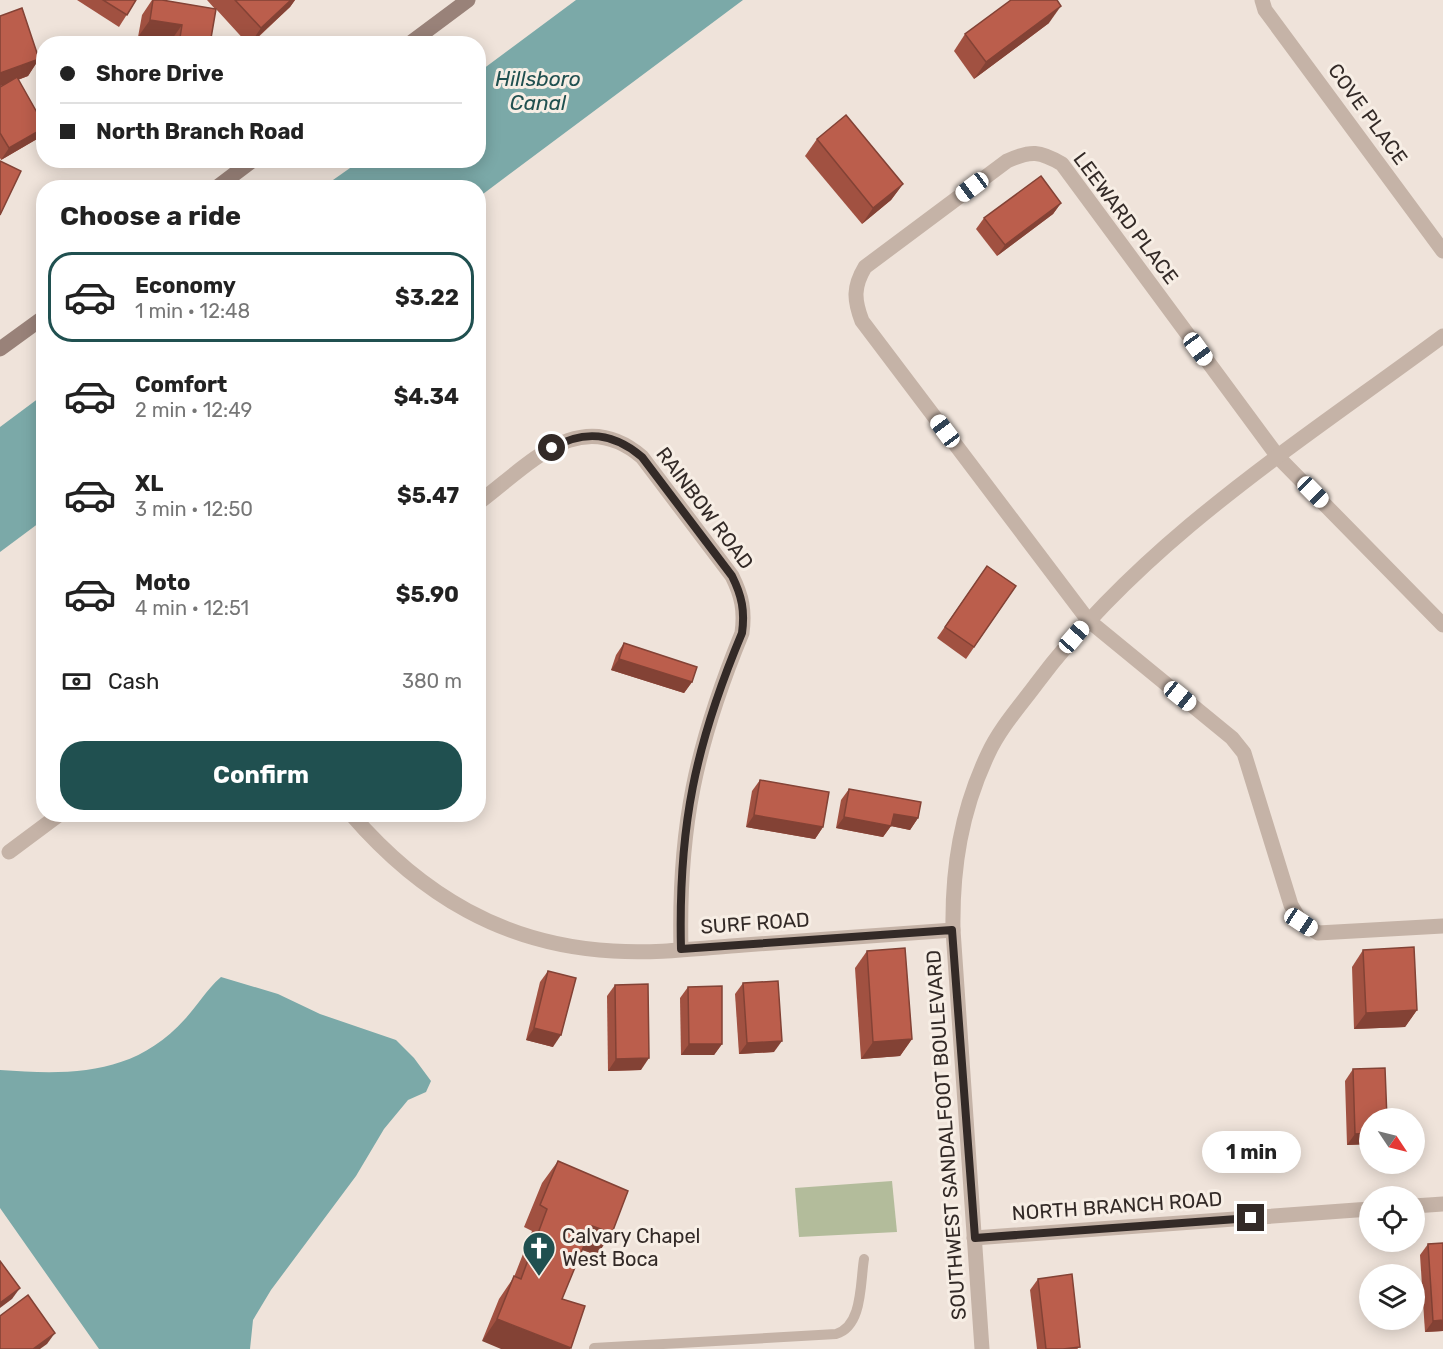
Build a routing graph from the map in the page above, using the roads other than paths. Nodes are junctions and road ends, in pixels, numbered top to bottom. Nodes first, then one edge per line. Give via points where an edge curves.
1 (468, 0) edge
2 (1262, 0) edge
3 (421, 36) edge
4 (242, 168) edge
5 (227, 180) edge
6 (1443, 251) edge
7 (36, 322) edge
8 (1443, 336) edge
9 (0, 349) edge
10 (1279, 458) junction
11 (486, 497) edge
12 (1088, 620) junction
13 (1443, 625) edge
14 (49, 822) edge
15 (358, 822) edge
16 (9, 852) dead end
17 (1443, 926) edge
18 (952, 930) junction
19 (681, 949) junction
20 (1443, 1204) edge
21 (1425, 1205) edge
22 (1359, 1210) edge
23 (975, 1238) junction
24 (864, 1259) dead end
25 (594, 1348) edge
26 (982, 1349) edge

1 - 3 main road
2 - 6 street, COVE PLACE via 1265,10
4 - 5 main road
7 - 9 main road
8 - 10 street, SOUTHWEST SANDALFOOT BOULEVARD
10 - 12 street, SOUTHWEST SANDALFOOT BOULEVARD via 1200,516
10 - 12 street, LEEWARD PLACE via 1062,164 1046,154 1025,153 1007,161 865,267 855,295 862,321
10 - 13 street, LEEWARD PLACE
11 - 19 street, RAINBOW ROAD via 568,439 608,436 627,444 642,457 732,576 740,593 742,633 703,738 692,783 680,878
12 - 17 street, LEEWARD PLACE via 1232,738 1244,753 1291,905 1301,922 1318,933
12 - 18 street, SOUTHWEST SANDALFOOT BOULEVARD via 988,752 959,838 952,884
14 - 16 street
15 - 19 street, SURF ROAD via 389,856 435,893 497,925 576,947 611,951
18 - 19 street, SURF ROAD
18 - 23 street, SOUTHWEST SANDALFOOT BOULEVARD
20 - 21 street
22 - 23 street, NORTH BRANCH ROAD
23 - 26 street, SOUTHWEST SANDALFOOT BOULEVARD
24 - 25 lane via 855,1319 846,1331

